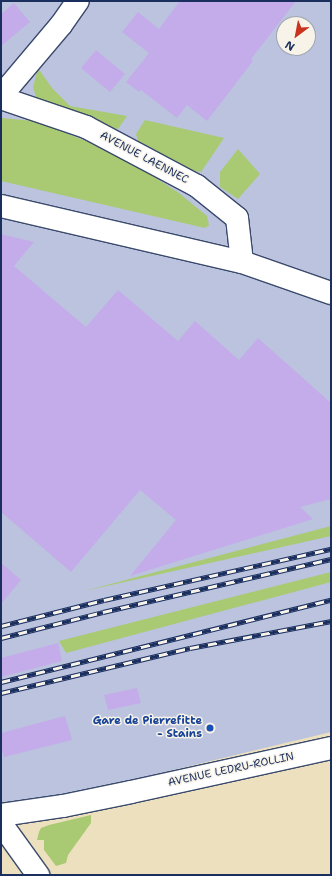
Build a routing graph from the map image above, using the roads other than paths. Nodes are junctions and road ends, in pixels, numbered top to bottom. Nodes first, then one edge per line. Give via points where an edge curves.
1 (78, 1) edge
2 (1, 97) edge
3 (1, 206) edge
4 (242, 262) junction
5 (331, 293) edge
6 (331, 748) edge
7 (1, 815) edge
8 (1, 820) edge
9 (38, 875) edge

1 - 2 street
2 - 4 street, AVENUE LAENNEC via 86,127 197,186 237,218
3 - 4 street
4 - 5 street
6 - 7 street, AVENUE LEDRU-ROLLIN via 63,806
8 - 9 street

